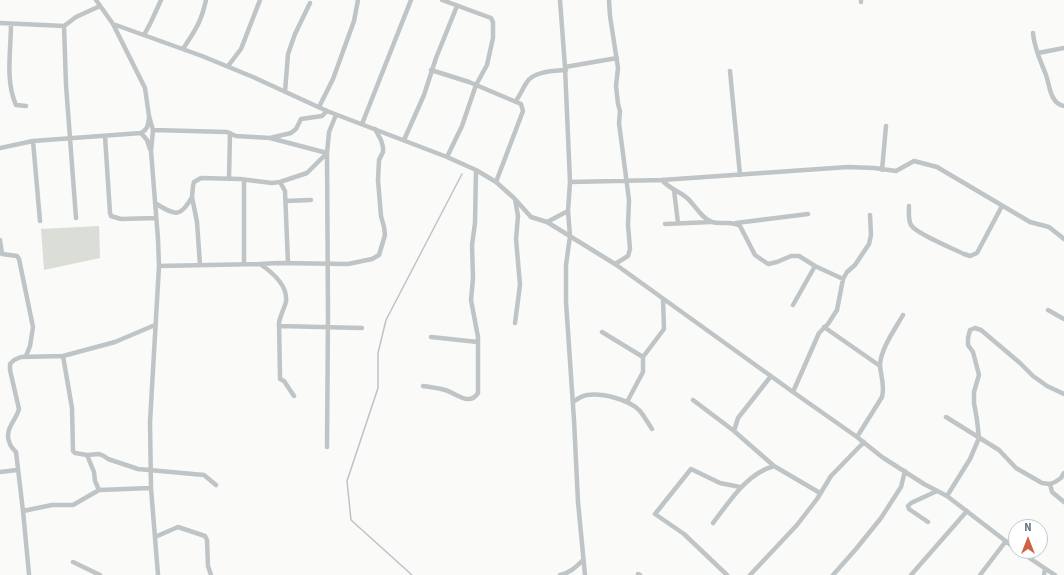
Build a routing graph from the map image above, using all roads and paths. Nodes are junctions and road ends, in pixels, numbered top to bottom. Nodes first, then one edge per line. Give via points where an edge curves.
1 (96, 0) edge
2 (102, 0) edge
3 (161, 0) edge
4 (206, 0) edge
5 (260, 0) edge
6 (358, 0) edge
7 (411, 0) edge
8 (442, 0) edge
9 (560, 0) edge
10 (609, 0) edge
11 (310, 3) dead end
12 (457, 6) junction
13 (100, 7) junction
14 (0, 23) edge
15 (11, 24) junction
16 (113, 24) junction
17 (64, 26) junction
18 (1034, 33) dead end
19 (144, 36) junction
20 (1064, 48) edge
21 (183, 49) junction
22 (1038, 53) junction
23 (617, 58) junction
24 (228, 66) junction
25 (565, 68) junction
26 (431, 70) junction
27 (730, 71) dead end
28 (476, 85) junction
29 (284, 92) junction
30 (516, 101) junction
31 (26, 106) dead end
32 (1064, 106) edge
33 (319, 107) junction
34 (327, 111) junction
35 (336, 115) junction
36 (149, 116) junction
37 (362, 124) junction
38 (886, 126) dead end
39 (374, 128) junction
40 (153, 130) junction
41 (142, 133) junction
42 (230, 133) junction
43 (105, 136) junction
44 (270, 138) junction
45 (71, 139) junction
46 (33, 140) junction
47 (404, 140) junction
48 (0, 148) edge
49 (151, 151) junction
50 (327, 153) junction
51 (447, 157) junction
52 (476, 170) junction
53 (882, 170) junction
54 (740, 175) junction
55 (229, 179) junction
56 (244, 180) junction
57 (662, 180) junction
58 (626, 181) junction
59 (280, 182) junction
60 (496, 182) junction
61 (570, 182) junction
62 (674, 190) junction
63 (192, 197) junction
64 (514, 198) junction
65 (311, 200) dead end
66 (286, 201) junction
67 (155, 203) junction
68 (909, 206) dead end
69 (1002, 206) junction
70 (568, 211) junction
71 (808, 214) dead end
72 (870, 215) dead end
73 (76, 218) dead end
74 (156, 218) junction
75 (40, 221) dead end
76 (547, 222) junction
77 (712, 222) junction
78 (678, 223) junction
79 (736, 223) junction
80 (665, 224) dead end
81 (570, 236) junction
82 (1064, 239) edge
83 (0, 240) edge
84 (288, 263) junction
85 (244, 264) junction
86 (260, 264) junction
87 (327, 264) junction
88 (615, 264) junction
89 (200, 265) junction
90 (159, 266) junction
91 (815, 266) junction
92 (844, 279) junction
93 (663, 299) junction
94 (793, 305) dead end
95 (1048, 310) dead end
96 (903, 315) dead end
97 (1064, 319) edge
98 (515, 322) dead end
99 (155, 325) junction
100 (279, 326) junction
101 (328, 326) junction
102 (824, 327) junction
103 (362, 328) dead end
104 (602, 332) dead end
105 (431, 337) dead end
106 (478, 342) junction
107 (26, 356) junction
108 (63, 356) junction
109 (644, 357) junction
110 (880, 366) junction
111 (771, 376) junction
112 (423, 386) dead end
113 (793, 392) junction
114 (1064, 394) edge
115 (294, 396) dead end
116 (693, 400) dead end
117 (573, 402) junction
118 (627, 402) junction
119 (946, 417) dead end
120 (652, 429) dead end
121 (734, 431) junction
122 (857, 437) junction
123 (979, 438) junction
124 (864, 442) junction
125 (327, 447) dead end
126 (86, 455) junction
127 (774, 466) junction
128 (17, 470) junction
129 (150, 471) junction
130 (905, 471) junction
131 (0, 472) edge
132 (1064, 473) edge
133 (1050, 484) junction
134 (216, 485) dead end
135 (740, 487) junction
136 (151, 488) junction
137 (99, 490) junction
138 (937, 491) junction
139 (820, 493) junction
140 (947, 496) junction
141 (1064, 502) edge
142 (24, 511) junction
143 (967, 511) junction
144 (928, 522) dead end
145 (713, 523) dead end
146 (155, 536) junction
147 (1006, 541) joint
148 (1031, 559) edge
149 (583, 560) junction
150 (73, 562) dead end
151 (1045, 569) junction
152 (29, 574) edge
153 (100, 575) edge
154 (158, 575) edge
155 (211, 575) edge
156 (560, 575) edge
157 (585, 575) edge
158 (728, 575) edge
159 (750, 575) edge
160 (833, 575) edge
161 (911, 575) edge
162 (980, 575) edge
163 (1044, 575) edge
164 (1055, 575) edge

1 - 13 street
2 - 13 street
3 - 19 street
4 - 21 street via 197,28
5 - 24 street via 241,49
6 - 33 street via 352,28 333,79
7 - 37 street
8 - 12 street
9 - 25 street
10 - 23 street
11 - 29 street via 288,54
12 - 26 street
12 - 28 street via 491,18 492,22 493,38 487,65
13 - 16 street
13 - 17 street via 76,17
14 - 15 street
15 - 17 street
15 - 31 street via 10,72 13,99 16,105
16 - 19 street
16 - 36 street via 145,88
17 - 45 street
18 - 22 street
19 - 21 street
20 - 22 street
21 - 24 street
22 - 32 street via 1054,99
23 - 25 street
23 - 58 street via 616,94 620,111
24 - 29 street
25 - 30 street via 532,76
25 - 61 street
26 - 28 street
26 - 47 street via 424,95
27 - 54 street
28 - 30 street
28 - 51 street via 462,126
29 - 33 street
30 - 60 street via 521,104 523,111
33 - 34 street
34 - 35 street
34 - 44 street via 322,116 301,119 291,133
35 - 37 street
35 - 50 street via 329,132
36 - 40 street
36 - 41 street via 148,127
37 - 39 street
38 - 53 street
39 - 47 street
39 - 87 street via 383,147 378,160 378,180 385,235 378,255 372,259
40 - 42 street
40 - 49 street
41 - 43 street
41 - 49 street
42 - 44 street via 236,136
42 - 55 street
43 - 45 street
43 - 74 street via 111,216 121,219
44 - 50 street
45 - 46 street
45 - 73 street
46 - 48 street
46 - 75 street
47 - 51 street
49 - 67 street
50 - 59 street via 307,173
50 - 87 street
51 - 52 street
52 - 60 street
52 - 106 street via 470,300
53 - 54 street via 848,167
53 - 69 street via 896,171 910,162 918,161 937,167
54 - 57 street
55 - 56 street
55 - 63 street via 197,179 192,186
56 - 59 street
56 - 85 street
57 - 58 street
57 - 62 street
58 - 61 street
58 - 88 street via 630,249 628,256
59 - 66 street via 286,191
60 - 64 street
61 - 70 street
62 - 77 street via 686,196 707,220
62 - 78 street
63 - 67 street via 186,208 179,212 172,213
63 - 89 street via 197,222
64 - 76 street via 531,217
64 - 98 street via 518,216 516,239 520,285
65 - 66 street
66 - 84 street
67 - 74 street
68 - 69 street via 910,221 914,228 970,256 977,253
69 - 82 street via 1030,222 1049,227
70 - 76 street
70 - 81 street
71 - 79 street
72 - 92 street via 869,244
74 - 90 street
76 - 81 street
77 - 78 street
77 - 79 street
78 - 80 street
79 - 91 street via 755,255 768,264 799,256
81 - 88 street
81 - 117 street via 566,265 566,302
83 - 107 street via 2,254 17,256 19,259 33,326
84 - 86 street
84 - 87 street
85 - 86 street
85 - 89 street
86 - 100 street via 276,278 285,293
87 - 101 street
88 - 93 street
89 - 90 street
90 - 99 street
91 - 92 street
91 - 94 street
92 - 102 street via 836,310
93 - 109 street via 664,329
93 - 111 street
95 - 97 street
96 - 110 street via 882,355
99 - 108 street via 115,342
99 - 129 street
100 - 101 street
100 - 115 street via 280,377
101 - 103 street
101 - 125 street
102 - 110 street
102 - 113 street
104 - 109 street
105 - 106 street
106 - 112 street via 478,393 475,397 463,398 445,390
107 - 108 street
107 - 128 street via 10,364 19,409 8,433 10,445 16,452
108 - 126 street via 72,408 73,451
109 - 118 street via 643,372
110 - 122 street via 884,382 882,397
111 - 113 street
111 - 121 street via 738,418
113 - 122 street
114 - 123 street via 1033,376 982,330 970,330 968,345 973,352 979,375 974,403
116 - 121 street
117 - 118 street via 585,395 597,394
117 - 149 street
118 - 120 street via 640,411
119 - 123 street
121 - 127 street
122 - 124 street
123 - 133 street via 998,450 1030,478
123 - 140 street via 970,459
124 - 130 street
124 - 139 street via 831,476
126 - 129 street via 99,454
126 - 137 street
127 - 135 street via 764,469
127 - 139 street
128 - 131 street
128 - 142 street
129 - 134 street via 204,475
129 - 136 street
130 - 138 street
130 - 160 street via 901,487 881,518
132 - 133 street via 1061,478
133 - 141 street via 1052,492
135 - 145 street
135 - 158 street via 720,483 691,469 655,514 684,534
136 - 137 street
136 - 146 street
137 - 142 street via 73,505 52,505
138 - 140 street
138 - 144 street via 908,506
139 - 159 street via 797,525
140 - 143 street
142 - 152 street
143 - 147 street
143 - 161 street
146 - 154 street
146 - 155 street via 178,527 205,536
147 - 162 street
148 - 151 street
149 - 156 street via 576,568
149 - 157 street
150 - 153 street
151 - 163 street
151 - 164 street

